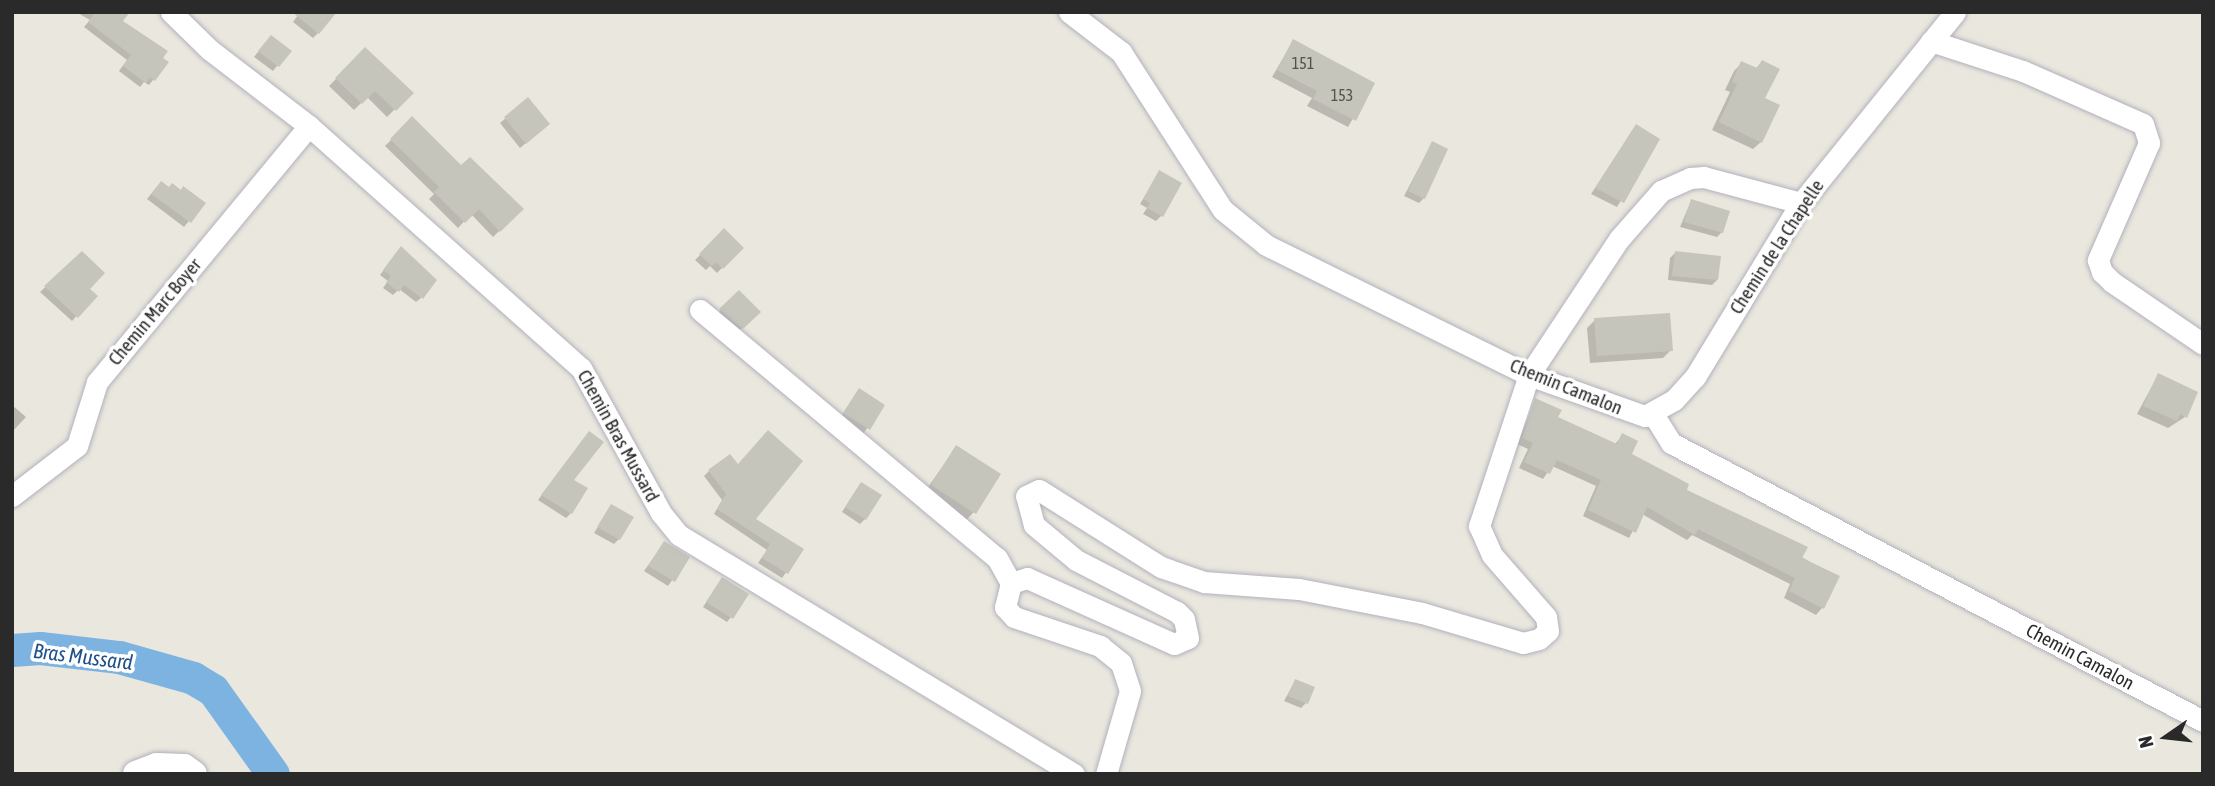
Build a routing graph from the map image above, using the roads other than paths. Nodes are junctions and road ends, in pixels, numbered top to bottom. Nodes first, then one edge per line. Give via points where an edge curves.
1 (171, 12) edge
2 (1069, 12) edge
3 (1955, 12) edge
4 (1931, 41) junction
5 (309, 126) junction
6 (1801, 203) junction
7 (700, 310) dead end
8 (2203, 344) edge
9 (1529, 375) junction
10 (1653, 414) junction
11 (12, 496) edge
12 (1011, 583) junction
13 (2203, 721) edge
14 (136, 774) edge
15 (194, 774) edge
16 (1074, 774) edge
17 (1106, 774) edge

1 - 5 street, Chemin Bras Mussard via 210,50
2 - 9 street, Chemin Camalon via 1121,52 1223,210 1243,229 1266,245
3 - 4 street, Chemin de la Chapelle
4 - 6 street, Chemin de la Chapelle
4 - 8 street via 2023,71 2143,124 2149,143 2098,260 2112,282
5 - 11 street, Chemin Marc Boyer via 97,382 77,446
5 - 16 street, Chemin Bras Mussard via 581,368 661,513 679,535
6 - 9 street via 1704,177 1661,191 1619,239
6 - 10 street, Chemin de la Chapelle via 1695,377
7 - 12 street via 997,558
9 - 10 street, Chemin Camalon via 1637,415
9 - 12 street via 1479,526 1492,555 1546,617 1548,631 1539,639 1523,643 1422,613 1299,589 1204,582 1161,566 1039,490 1026,496 1026,510 1034,525 1076,561 1177,612 1184,619 1188,638 1174,643 1027,578
10 - 13 street, Chemin Camalon via 1671,443
12 - 17 street via 1005,607 1014,617 1100,646 1121,663 1130,691
14 - 15 street via 157,766 184,766

